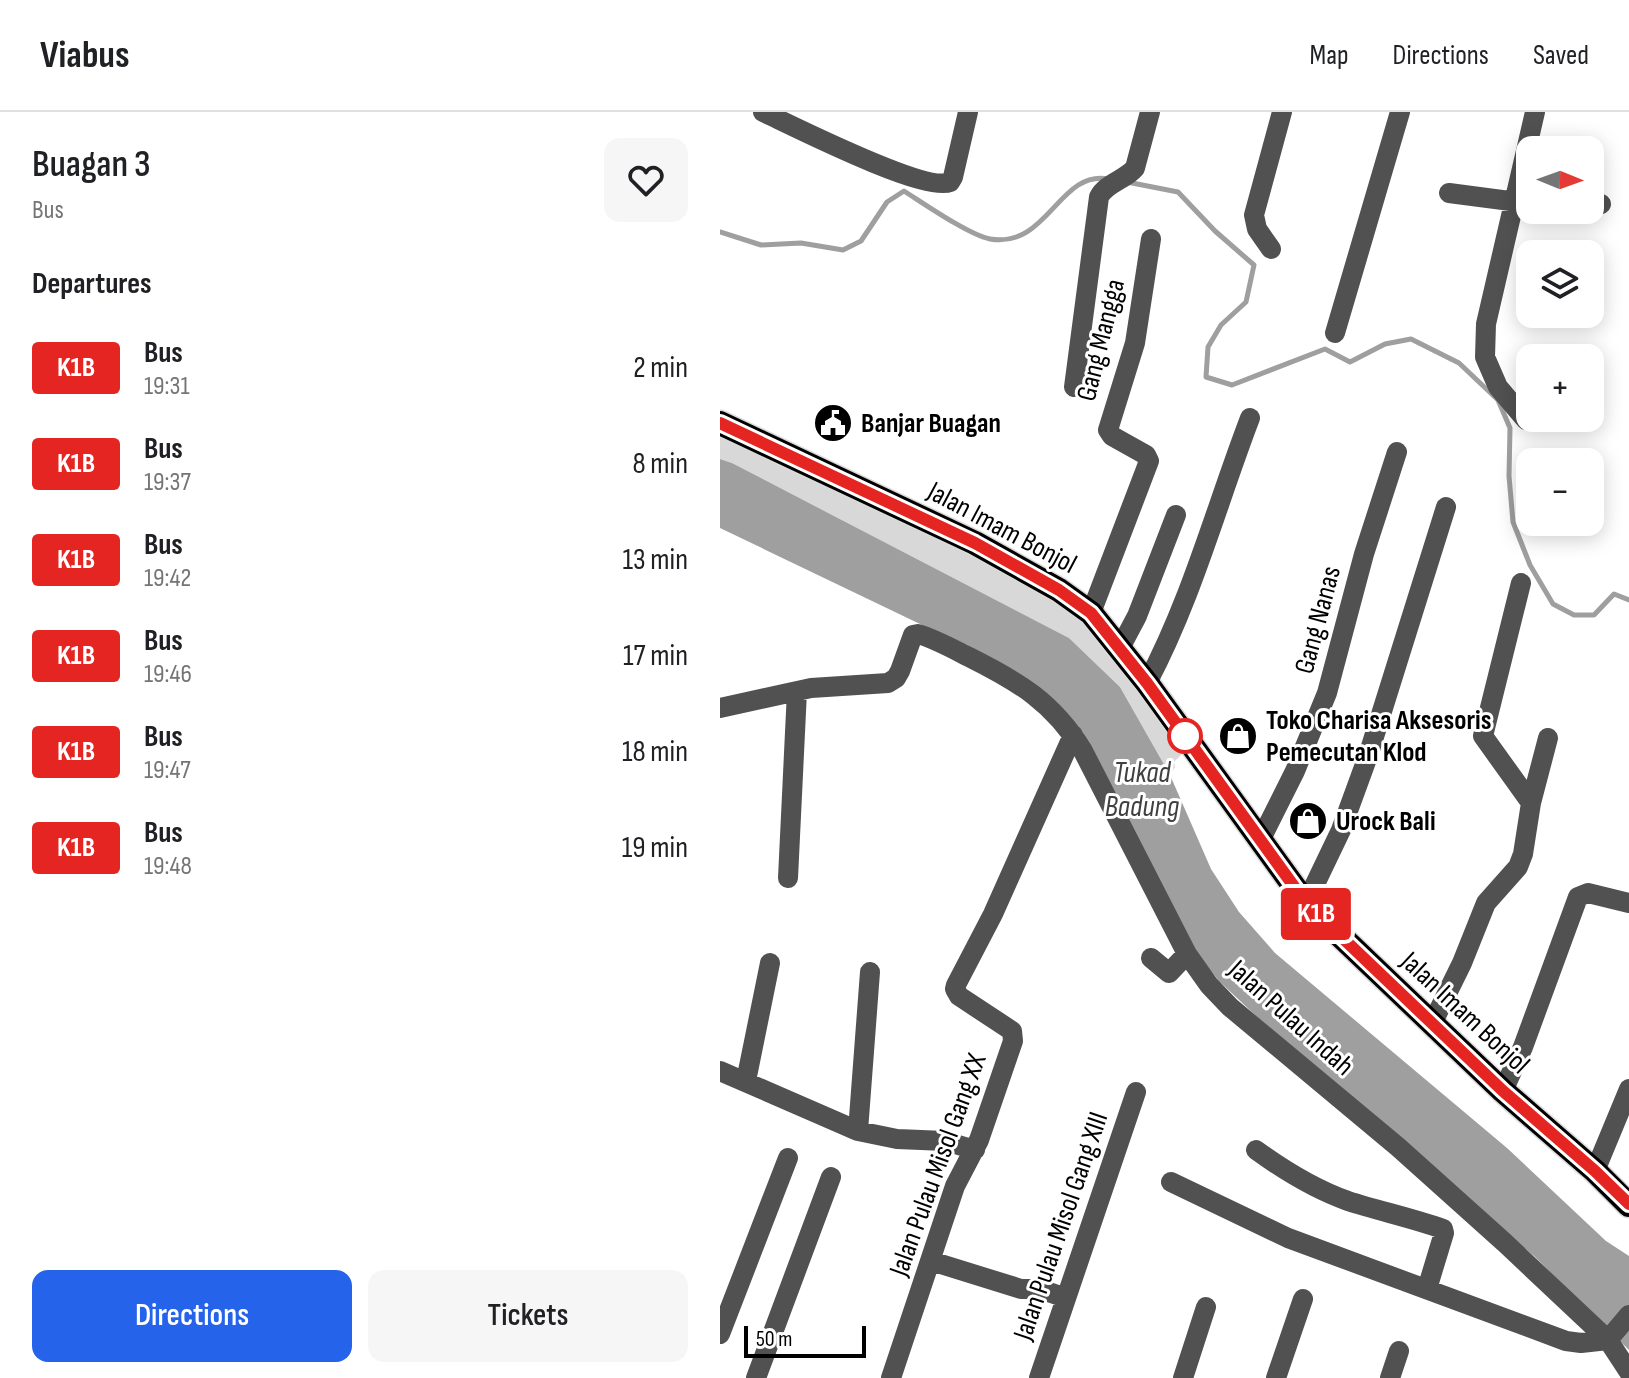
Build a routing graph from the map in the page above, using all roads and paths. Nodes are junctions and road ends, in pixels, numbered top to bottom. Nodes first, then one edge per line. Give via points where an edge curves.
1 (968, 112) edge
2 (1150, 112) edge
3 (1282, 112) edge
4 (1400, 112) edge
5 (1535, 112) edge
6 (776, 115) edge
7 (1532, 136) edge
8 (1449, 193) dead end
9 (1516, 201) edge
10 (1516, 224) edge
11 (1151, 239) dead end
12 (1271, 249) dead end
13 (1335, 333) dead end
14 (1074, 387) dead end
15 (1516, 408) edge
16 (1250, 418) dead end
17 (720, 423) edge
18 (1397, 452) dead end
19 (1446, 507) dead end
20 (1176, 515) dead end
21 (1521, 583) dead end
22 (1091, 613) junction
23 (1120, 648) junction
24 (1147, 683) junction
25 (797, 691) junction
26 (720, 708) edge
27 (1073, 735) junction
28 (1548, 738) dead end
29 (1531, 803) junction
30 (1260, 841) junction
31 (788, 878) dead end
32 (1306, 903) junction
33 (1629, 903) edge
34 (1187, 954) junction
35 (1151, 958) dead end
36 (770, 963) dead end
37 (870, 972) dead end
38 (1432, 1024) junction
39 (720, 1071) edge
40 (746, 1081) junction
41 (1629, 1089) edge
42 (1503, 1091) junction
43 (1136, 1092) dead end
44 (858, 1131) junction
45 (975, 1150) junction
46 (1256, 1150) dead end
47 (788, 1158) dead end
48 (1595, 1171) junction
49 (831, 1177) dead end
50 (1171, 1182) dead end
51 (1629, 1205) edge
52 (931, 1261) junction
53 (1427, 1289) junction
54 (1066, 1298) junction
55 (1303, 1299) dead end
56 (1206, 1307) dead end
57 (1629, 1315) edge
58 (720, 1334) edge
59 (1610, 1338) junction
60 (1399, 1351) dead end
61 (1629, 1372) edge
62 (756, 1378) edge
63 (891, 1378) edge
64 (1039, 1378) edge
65 (1183, 1378) edge
66 (1276, 1378) edge
67 (1390, 1378) edge

1 - 6 street via 953,177 943,185 852,153
2 - 14 street via 1138,163 1099,197
3 - 12 street via 1254,215
4 - 13 street
5 - 7 street
8 - 9 street
10 - 15 street via 1486,324 1485,357 1498,387
11 - 22 street, Gang Mangga via 1135,343 1108,426 1112,436 1149,461
16 - 24 street via 1195,576
17 - 22 highway, Jalan Imam Bonjol via 975,543
18 - 30 street, Gang Nanas via 1327,693
19 - 32 street via 1368,756
20 - 23 street
21 - 29 street via 1483,736
22 - 23 highway, Jalan Imam Bonjol
23 - 24 highway, Jalan Imam Bonjol
24 - 30 highway, Jalan Imam Bonjol
25 - 26 street, Jalan Pulau Indah
25 - 27 street, Jalan Pulau Indah via 893,682 918,634 1010,678 1055,712
25 - 31 street
27 - 34 street, Jalan Pulau Indah
27 - 45 street, Jalan Pulau Misol Gang XX via 955,989 1014,1035
28 - 29 street
29 - 38 street via 1518,867 1486,903
30 - 32 highway, Jalan Imam Bonjol
32 - 38 highway, Jalan Imam Bonjol
33 - 42 street via 1588,893 1578,897
34 - 35 street via 1169,973
34 - 59 street, Jalan Pulau Indah via 1230,1007 1398,1147
36 - 40 street
37 - 44 street
38 - 42 highway, Jalan Imam Bonjol
39 - 40 street
40 - 44 street
41 - 48 street
42 - 48 highway, Jalan Imam Bonjol
43 - 54 street, Jalan Pulau Misol Gang XIII
44 - 45 street via 945,1141
45 - 52 street, Jalan Pulau Misol Gang XX via 955,1186
46 - 53 street via 1319,1189 1443,1229
47 - 58 street
48 - 51 highway, Jalan Imam Bonjol
49 - 62 street
50 - 53 street via 1288,1238
52 - 54 street
52 - 63 street, Jalan Pulau Misol Gang XX
53 - 59 street via 1566,1341
54 - 64 street, Jalan Pulau Misol Gang XIII
55 - 66 street
56 - 65 street
57 - 59 street
59 - 61 street, Jalan Pulau Indah
60 - 67 street

